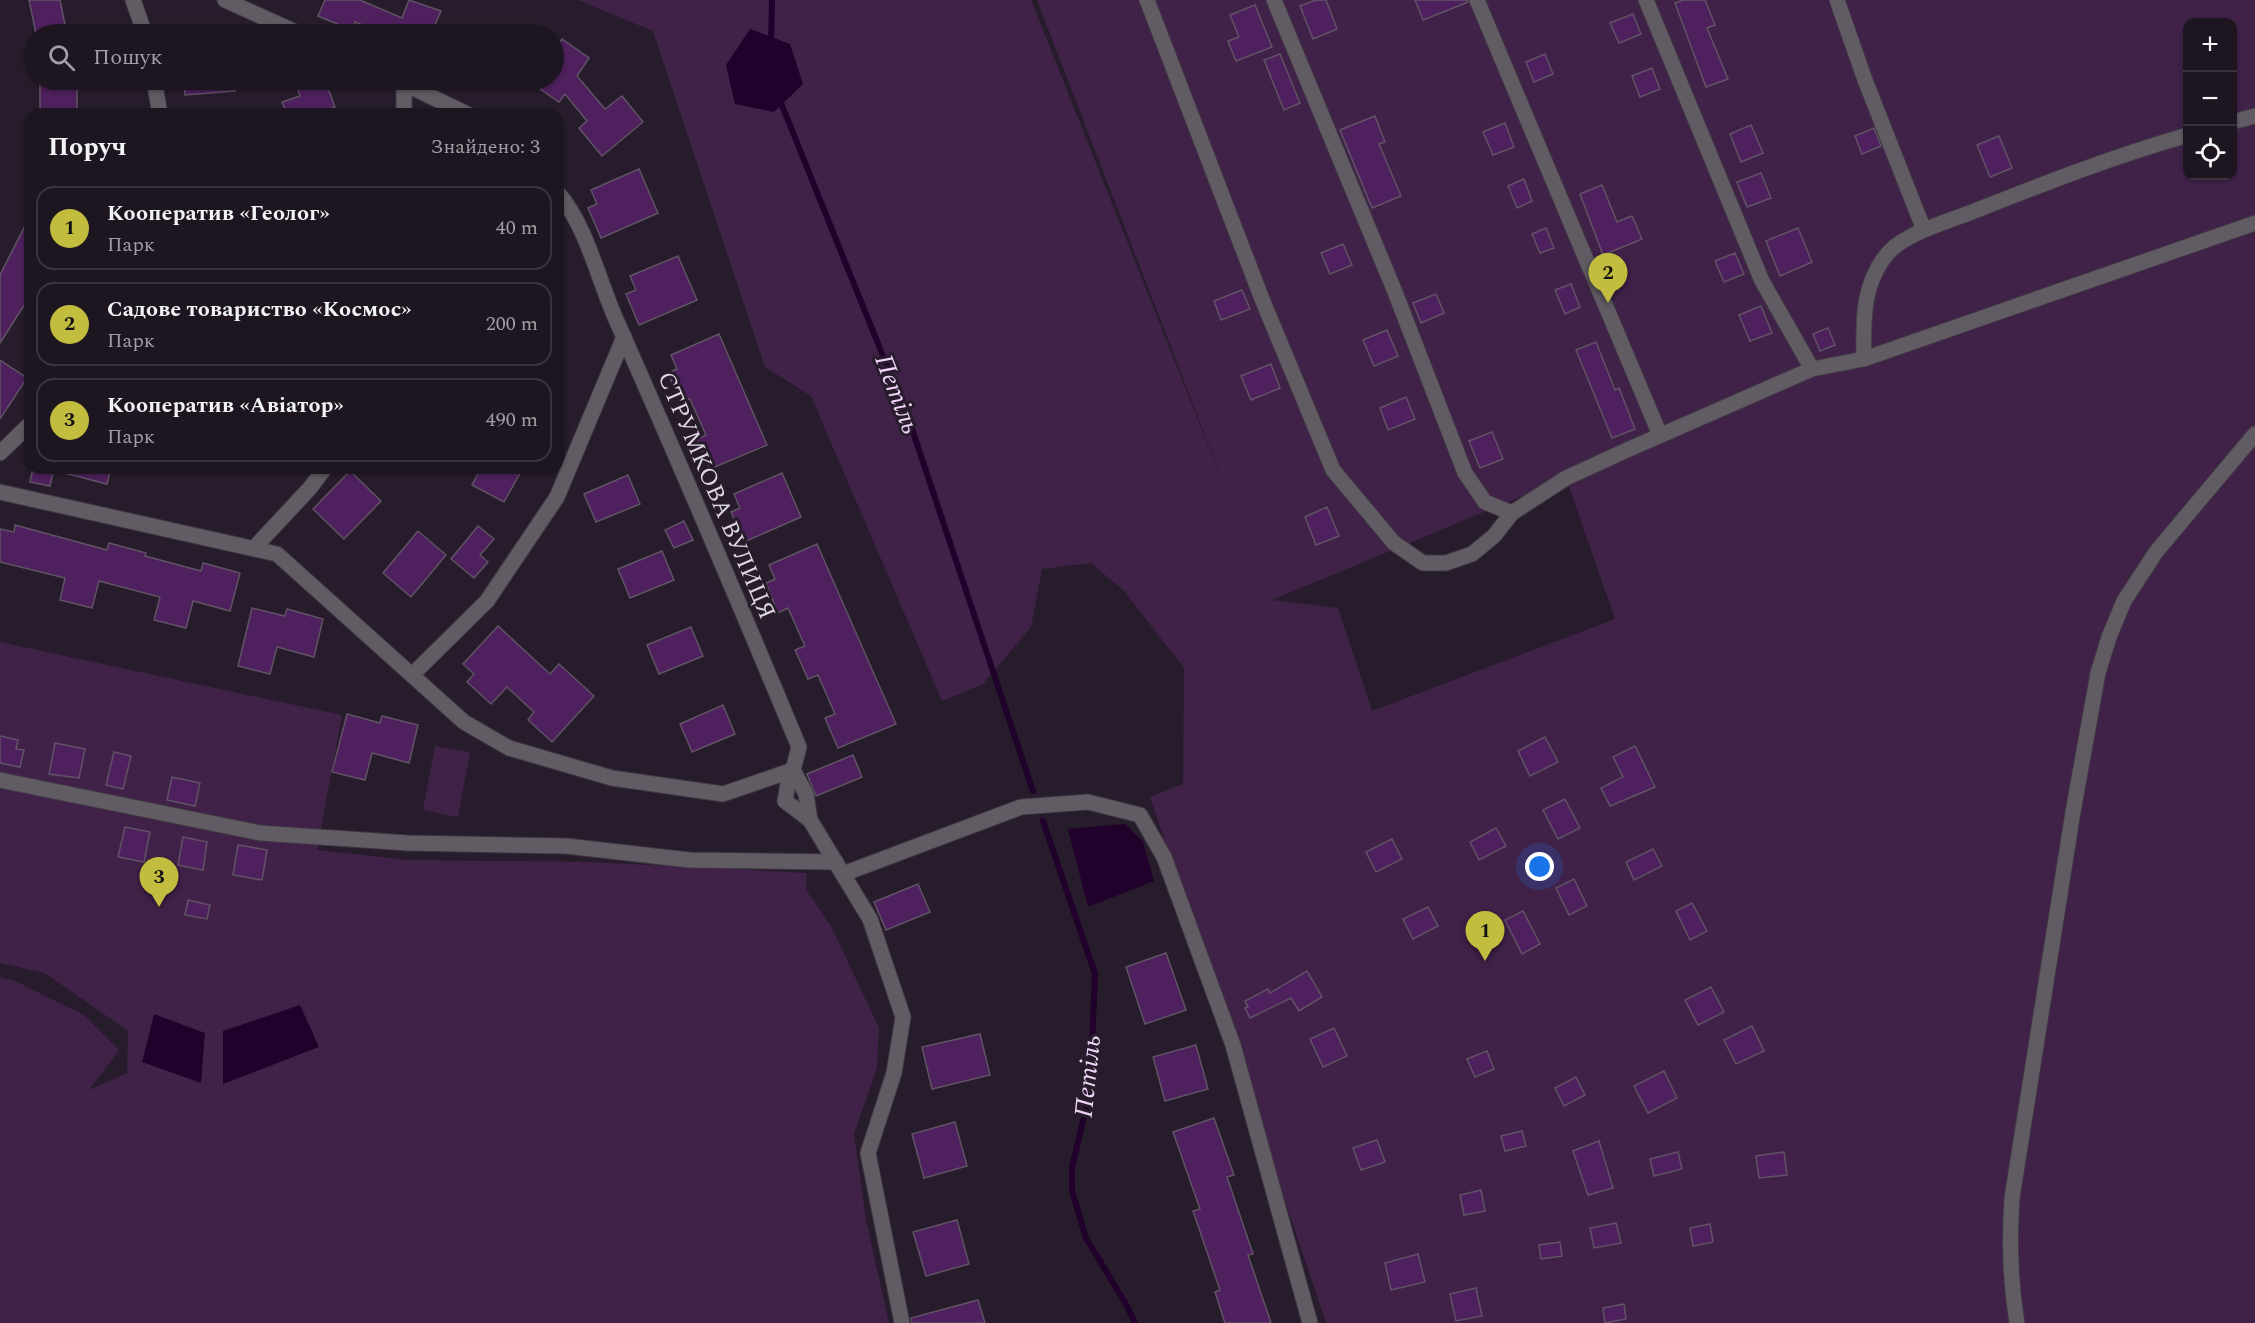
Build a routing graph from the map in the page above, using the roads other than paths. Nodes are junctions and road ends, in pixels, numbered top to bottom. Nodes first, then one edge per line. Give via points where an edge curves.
1 (133, 0) edge
2 (225, 0) edge
3 (1147, 0) edge
4 (1274, 0) edge
5 (1477, 0) edge
6 (1646, 0) edge
7 (1837, 0) edge
8 (141, 24) edge
9 (278, 24) edge
10 (156, 90) edge
11 (401, 90) edge
12 (418, 90) edge
13 (159, 108) edge
14 (403, 108) edge
15 (455, 108) edge
16 (2255, 116) edge
17 (2237, 121) edge
18 (2183, 136) edge
19 (564, 199) edge
20 (2255, 223) edge
21 (1924, 230) junction
22 (624, 337) junction
23 (1864, 359) junction
24 (1812, 369) junction
25 (24, 430) edge
26 (2255, 434) edge
27 (1660, 435) junction
28 (0, 453) edge
29 (320, 474) edge
30 (0, 492) edge
31 (1512, 513) junction
32 (254, 548) junction
33 (412, 675) junction
34 (791, 771) junction
35 (0, 780) edge
36 (810, 820) junction
37 (839, 868) junction
38 (902, 1323) edge
39 (1310, 1323) edge
40 (2017, 1323) edge

1 - 8 street
2 - 9 street
3 - 31 street via 1262,299 1333,470 1394,543 1423,564 1446,563 1472,554 1494,536
4 - 31 street via 1465,473 1485,502
5 - 27 street
6 - 24 street via 1762,281
7 - 21 street
10 - 13 street
11 - 14 street
12 - 15 street
16 - 17 street
18 - 21 street via 2115,156
19 - 22 street, СТРУМКОВА ВУЛИЦЯ
20 - 23 street
21 - 23 street via 1891,250 1873,275 1863,314
22 - 33 street via 557,497 487,601
22 - 34 street, СТРУМКОВА ВУЛИЦЯ via 799,747
23 - 24 street
24 - 27 street
25 - 28 street
26 - 40 street via 2156,552 2124,602 2098,673 2012,1198 2009,1240
27 - 31 street via 1566,478
29 - 32 street
30 - 32 street
32 - 33 street via 277,554
33 - 34 street via 464,722 509,748 612,778 723,794
34 - 36 street, СТРУМКОВА ВУЛИЦЯ via 806,794
34 - 36 street, СТРУМКОВА ВУЛИЦЯ via 785,801
35 - 37 street via 260,833 408,843 566,846 689,860
36 - 37 street, СТРУМКОВА ВУЛИЦЯ
37 - 38 street, СТРУМКОВА ВУЛИЦЯ via 870,920 903,1017 894,1073 868,1154
37 - 39 street via 1021,807 1088,802 1140,815 1164,857 1233,1045

